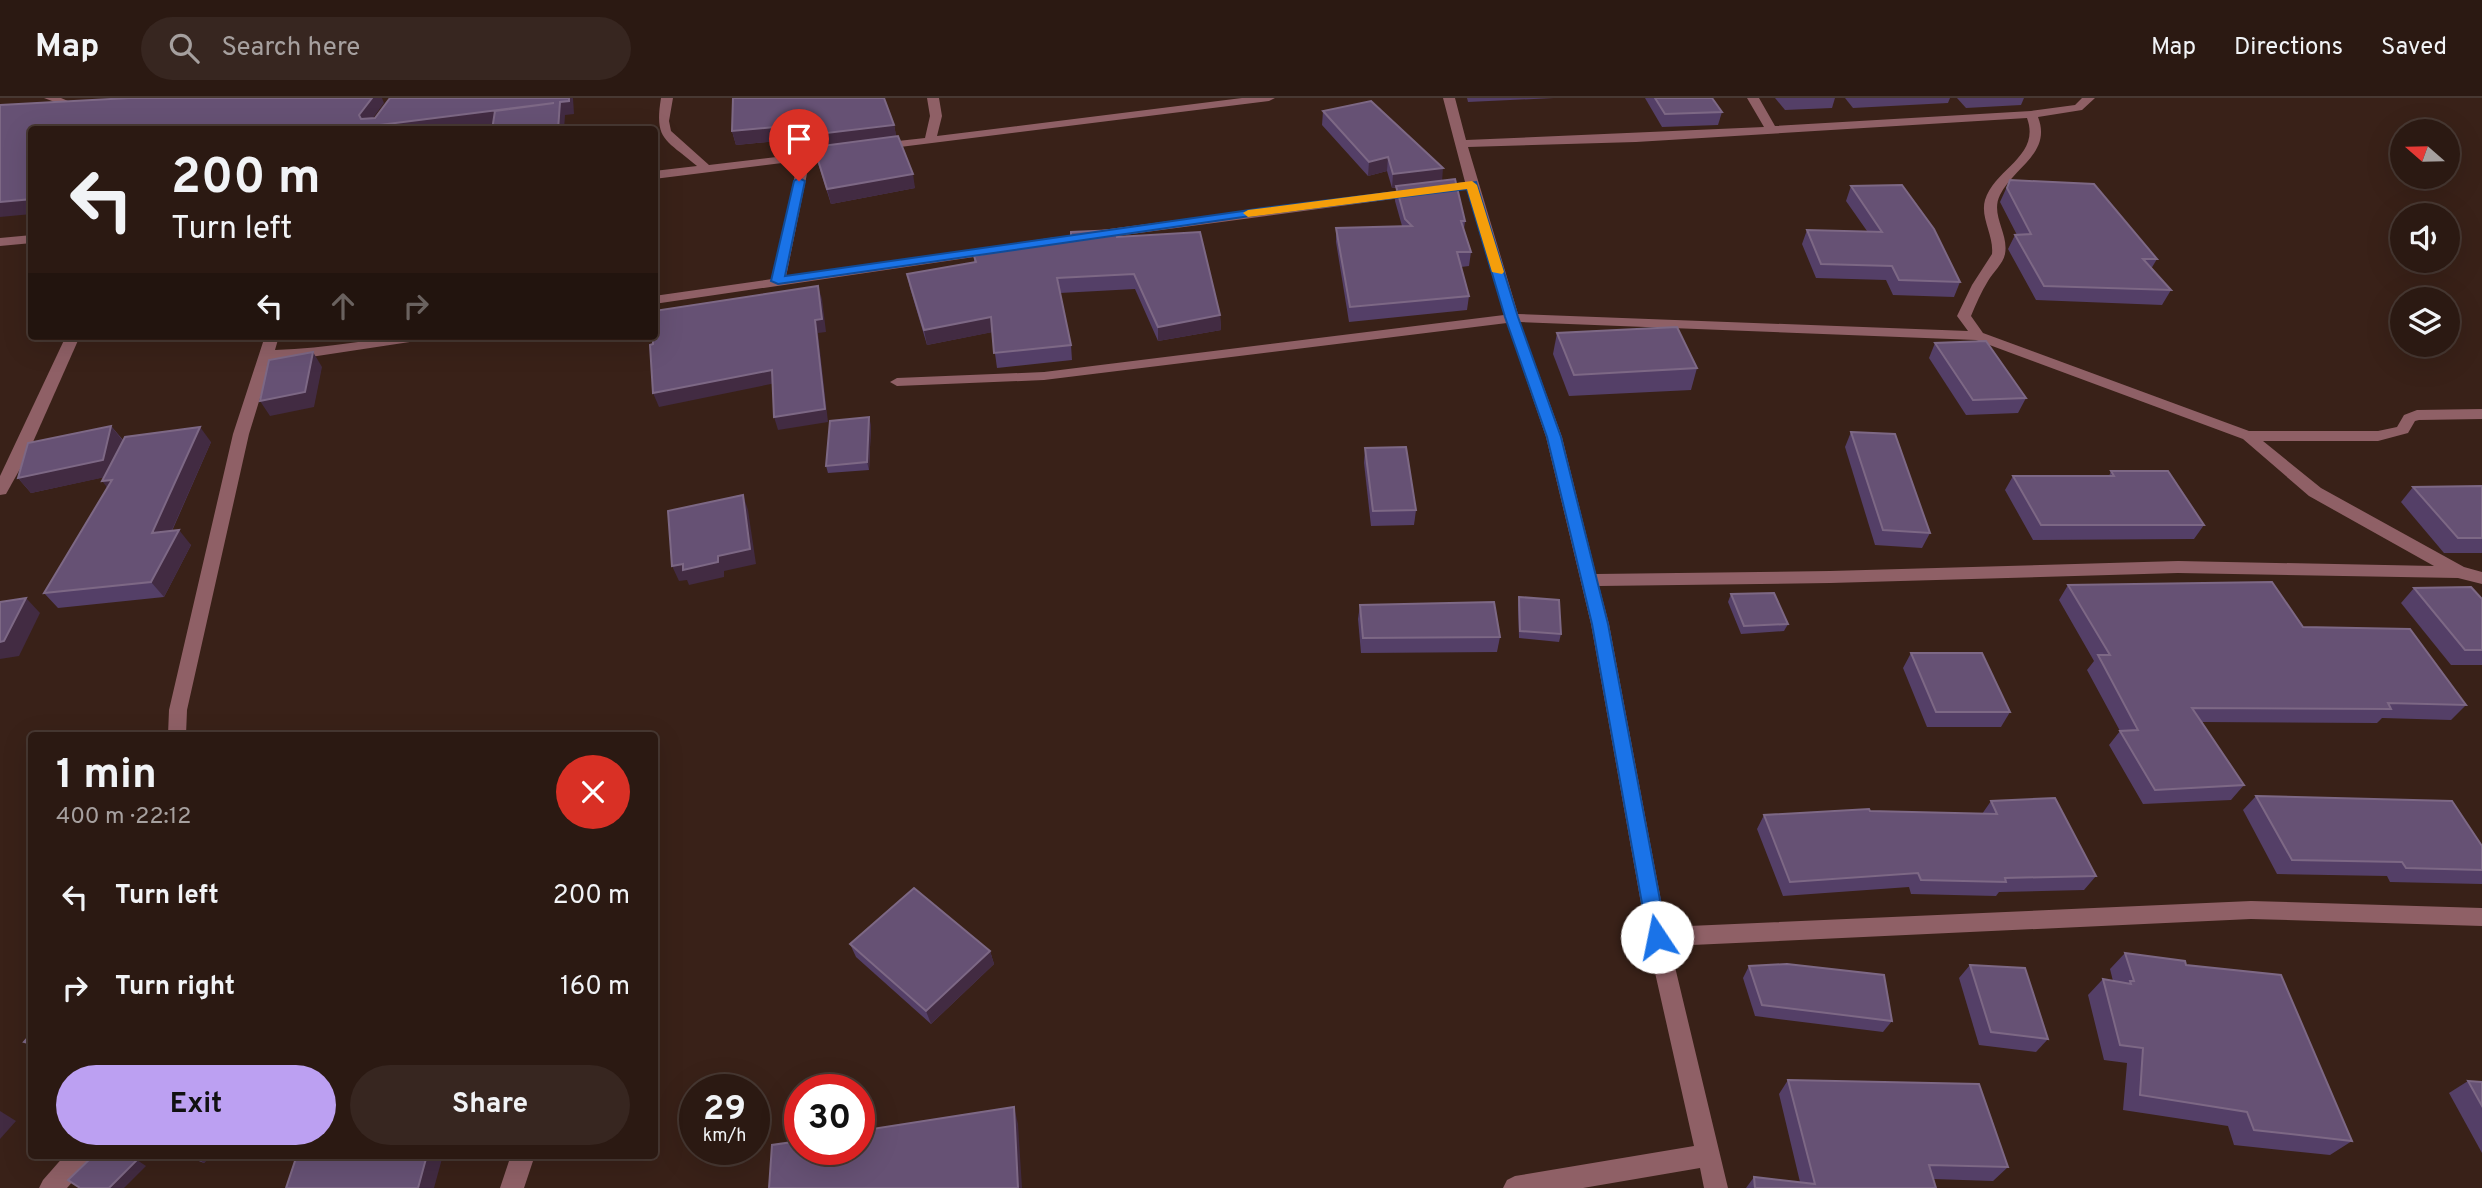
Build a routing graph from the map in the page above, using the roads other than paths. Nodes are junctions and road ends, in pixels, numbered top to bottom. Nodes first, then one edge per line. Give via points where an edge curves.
1 (50, 98) edge
2 (667, 98) edge
3 (933, 98) edge
4 (1269, 98) edge
5 (1449, 98) edge
6 (1754, 98) edge
7 (2019, 98) edge
8 (2089, 98) edge
9 (76, 107) edge
10 (2031, 114) junction
11 (1772, 130) junction
12 (930, 141) junction
13 (1461, 144) junction
14 (860, 149) edge
15 (846, 151) edge
16 (805, 156) junction
17 (706, 168) junction
18 (658, 174) edge
19 (1472, 185) junction
20 (28, 239) edge
21 (0, 242) edge
22 (778, 281) junction
23 (658, 299) edge
24 (1512, 317) junction
25 (1978, 335) junction
26 (71, 340) edge
27 (271, 340) edge
28 (398, 340) edge
29 (265, 355) junction
30 (897, 382) dead end
31 (2482, 414) edge
32 (2248, 436) junction
33 (0, 490) edge
34 (2459, 572) junction
35 (2482, 578) edge
36 (1589, 580) junction
37 (177, 732) edge
38 (2482, 917) edge
39 (1657, 937) junction
40 (1707, 1155) junction
41 (77, 1159) edge
42 (522, 1159) edge
43 (51, 1188) edge
44 (512, 1188) edge
45 (1515, 1188) edge
46 (1716, 1188) edge

1 - 9 street
2 - 17 street via 666,132
3 - 12 street via 936,116
4 - 12 street
5 - 13 street
6 - 11 street
7 - 10 street
8 - 10 street via 2078,108
10 - 11 street
10 - 25 street via 2036,131 2030,150 1988,207 1999,249 1964,316
11 - 13 street
12 - 14 street
13 - 19 street
15 - 16 street
16 - 17 street
16 - 22 street
17 - 18 street
19 - 22 street
19 - 24 street
20 - 21 street
22 - 23 street
24 - 25 street
24 - 30 street via 1044,376
24 - 36 street via 1554,437
25 - 32 street
26 - 33 street
27 - 29 street
28 - 29 street via 304,355
29 - 37 street via 238,447 178,710
31 - 32 street via 2417,415 2409,418 2403,430 2378,436
32 - 34 street via 2315,492
34 - 35 street
34 - 36 street via 2178,567
36 - 39 street
38 - 39 street via 2251,910
39 - 40 street
40 - 45 street
40 - 46 street
41 - 43 street
42 - 44 street

